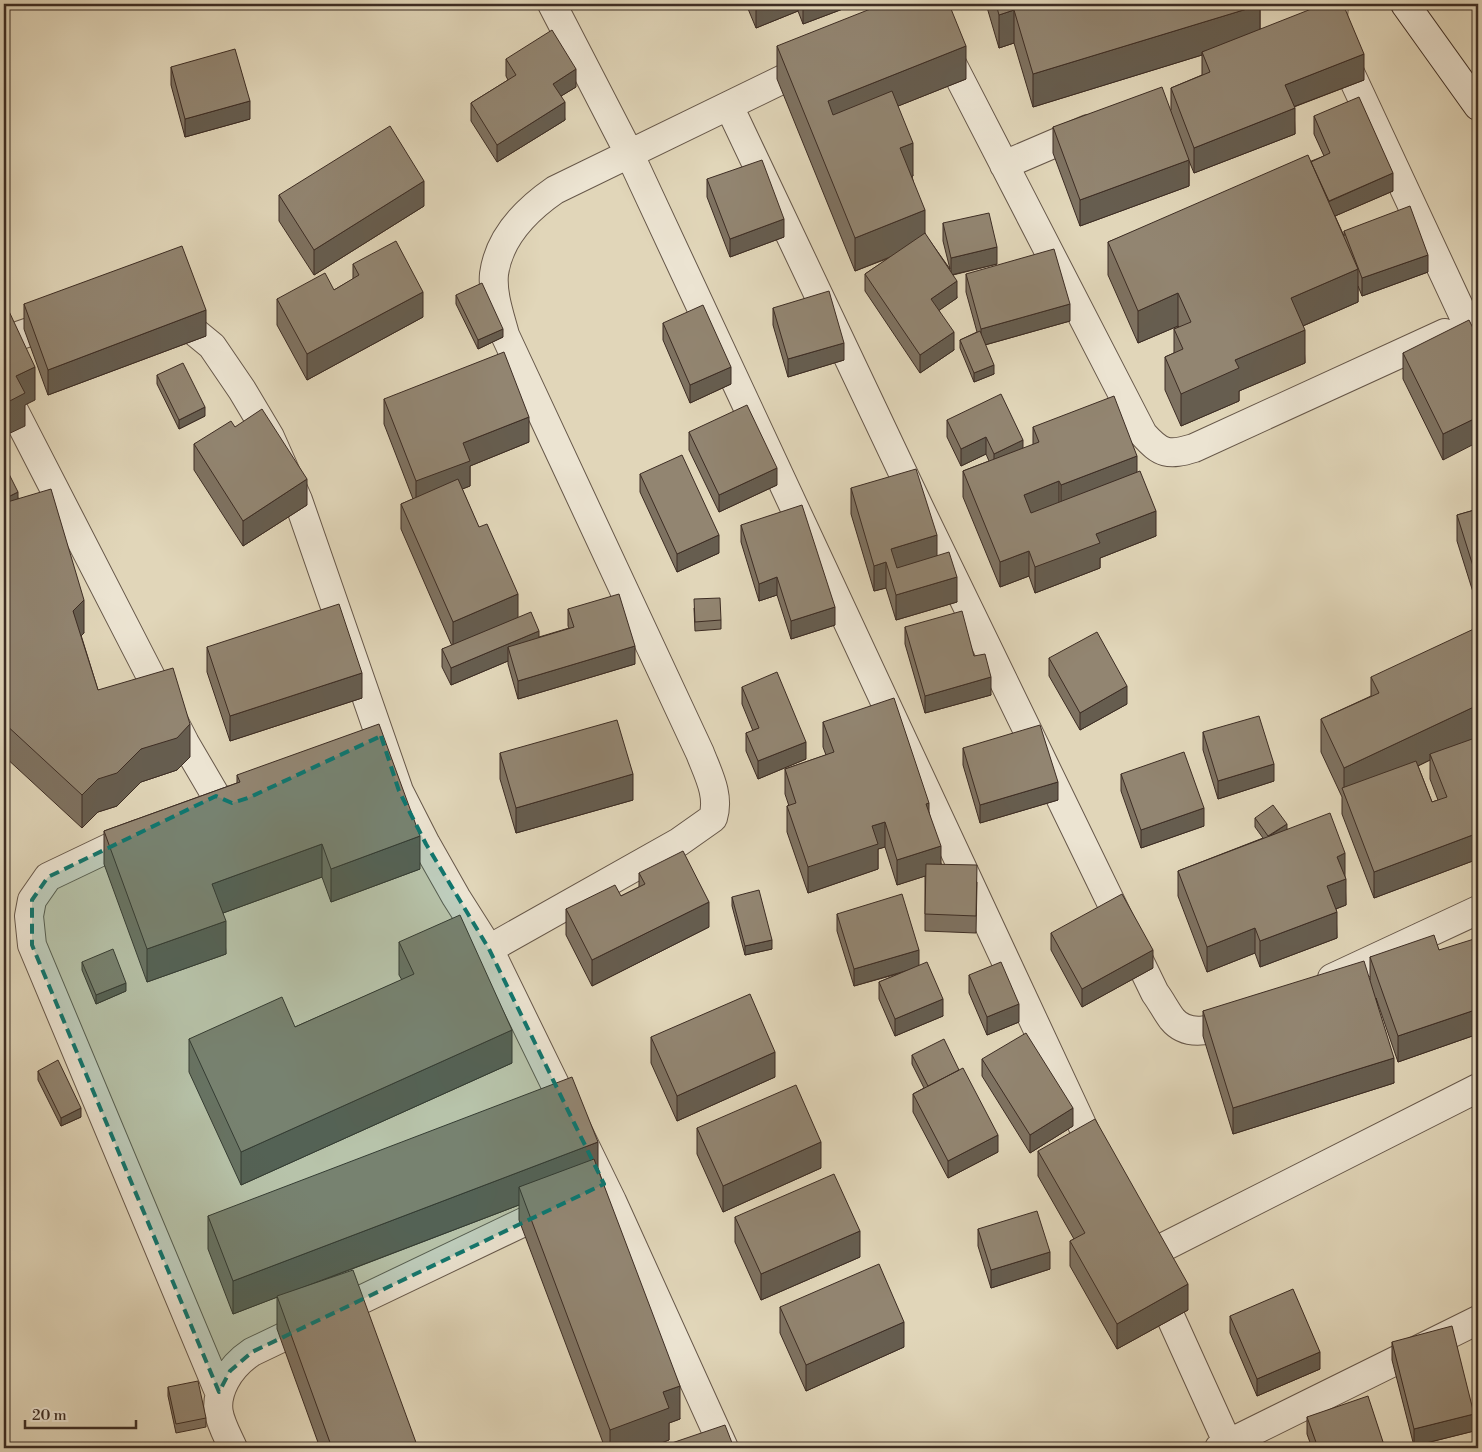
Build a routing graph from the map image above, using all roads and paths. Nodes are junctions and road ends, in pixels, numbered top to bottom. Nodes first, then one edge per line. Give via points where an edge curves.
1 (552, 4) edge
2 (1405, 4) edge
3 (1333, 10) edge
4 (933, 26) edge
5 (1306, 30) edge
6 (835, 53) edge
7 (729, 106) junction
8 (1478, 106) edge
9 (1111, 118) edge
10 (630, 155) junction
11 (1004, 166) junction
12 (149, 310) edge
13 (80, 314) edge
14 (1473, 335) edge
15 (4, 345) edge
16 (4, 391) edge
17 (381, 736) junction
18 (354, 748) edge
19 (266, 790) edge
20 (163, 822) edge
21 (1478, 910) edge
22 (489, 949) junction
23 (1307, 990) edge
24 (1262, 1011) edge
25 (1478, 1088) edge
26 (604, 1184) junction
27 (1110, 1184) edge
28 (1478, 1320) edge
29 (219, 1392) junction
30 (1334, 1392) junction
31 (1347, 1416) edge
32 (1226, 1447) edge
33 (233, 1448) edge
34 (724, 1448) edge

1 - 10 street
2 - 8 street
3 - 5 street
3 - 14 street via 1340,51
4 - 11 street
6 - 7 street
7 - 10 street
7 - 24 street via 1155,993 1173,1021 1200,1031 1215,1029
9 - 11 street
10 - 22 street via 556,190 526,213 501,250 494,275 496,302 504,334 700,753 716,796 715,812 713,818 679,842
10 - 27 street
11 - 14 street via 1143,434 1164,453 1194,448
12 - 17 street via 184,323 212,346 270,437 298,500
13 - 15 street via 12,338
16 - 19 street via 180,734 207,800 232,803
17 - 18 street
17 - 22 street via 399,791 456,897
20 - 29 street via 48,877 32,900 29,916 32,944
21 - 23 street
22 - 26 street
25 - 32 street via 1140,1248
26 - 29 street via 252,1352 230,1371
26 - 34 street
28 - 30 street
29 - 33 street via 217,1406 220,1419
30 - 31 street
30 - 32 street

